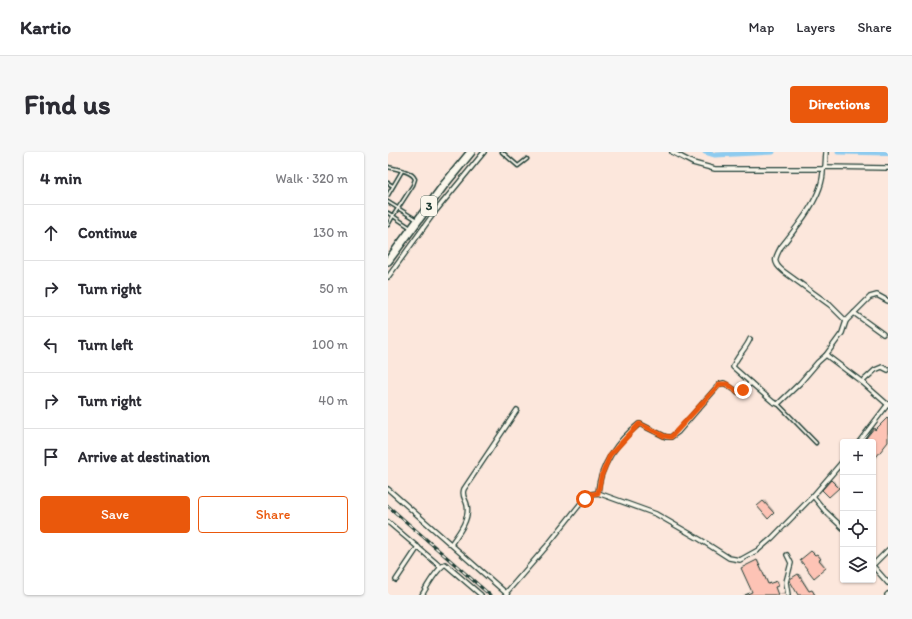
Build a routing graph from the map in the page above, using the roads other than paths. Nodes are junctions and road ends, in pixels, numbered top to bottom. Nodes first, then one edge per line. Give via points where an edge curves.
1 (472, 152) edge
2 (484, 152) edge
3 (502, 152) edge
4 (672, 152) edge
5 (826, 152) edge
6 (527, 159) dead end
7 (459, 166) junction
8 (388, 167) edge
9 (824, 168) junction
10 (888, 168) edge
11 (402, 171) junction
12 (466, 173) junction
13 (388, 183) edge
14 (393, 186) junction
15 (388, 195) edge
16 (388, 202) edge
17 (398, 208) junction
18 (388, 213) edge
19 (393, 216) junction
20 (418, 220) junction
21 (388, 225) edge
22 (412, 229) junction
23 (388, 261) edge
24 (388, 277) edge
25 (887, 300) edge
26 (854, 312) junction
27 (846, 321) junction
28 (883, 334) dead end
29 (750, 340) dead end
30 (826, 355) junction
31 (888, 370) edge
32 (862, 382) junction
33 (751, 383) junction
34 (778, 404) junction
35 (888, 404) edge
36 (517, 410) dead end
37 (861, 439) edge
38 (816, 443) dead end
39 (840, 464) edge
40 (388, 489) edge
41 (598, 493) junction
42 (813, 496) junction
43 (388, 522) edge
44 (840, 525) edge
45 (451, 544) junction
46 (418, 547) junction
47 (888, 550) edge
48 (787, 555) dead end
49 (876, 562) edge
50 (441, 567) junction
51 (876, 569) edge
52 (396, 580) dead end
53 (888, 583) edge
54 (507, 594) edge
55 (422, 595) edge
56 (481, 595) edge
57 (788, 595) edge

1 - 7 highway, 3
2 - 12 street
3 - 6 lane via 518,166
4 - 9 street via 685,160 710,168
5 - 9 street
7 - 12 street
7 - 20 highway, 3
8 - 11 lane
9 - 10 street
9 - 27 street via 815,197 776,255 775,261 783,271 830,305
11 - 14 lane
11 - 17 lane via 413,175 415,179
12 - 24 street
13 - 14 lane
14 - 15 lane
16 - 17 lane
17 - 19 lane
17 - 20 lane
18 - 19 lane
19 - 21 lane
19 - 22 lane
20 - 22 highway, 3
22 - 23 highway, 3
25 - 26 street via 877,295 870,297
26 - 27 street
26 - 28 street
27 - 30 street via 842,333
29 - 33 street via 733,367
30 - 32 street
30 - 34 street
31 - 32 street via 882,367 875,370
32 - 35 street
33 - 34 street
33 - 41 street via 738,392 727,384 720,384 671,437 640,424 636,426 610,455
34 - 38 lane
35 - 37 street
36 - 45 street via 464,489 462,494 467,505 463,526
39 - 42 street
40 - 45 street
41 - 42 street via 656,514 736,560 744,559 758,550
41 - 54 street via 592,494 581,503
42 - 44 street
43 - 46 street
45 - 54 street
46 - 50 street
46 - 52 street
47 - 49 street
48 - 57 street via 791,563 786,582
50 - 55 street
50 - 56 street via 448,565
51 - 53 street

